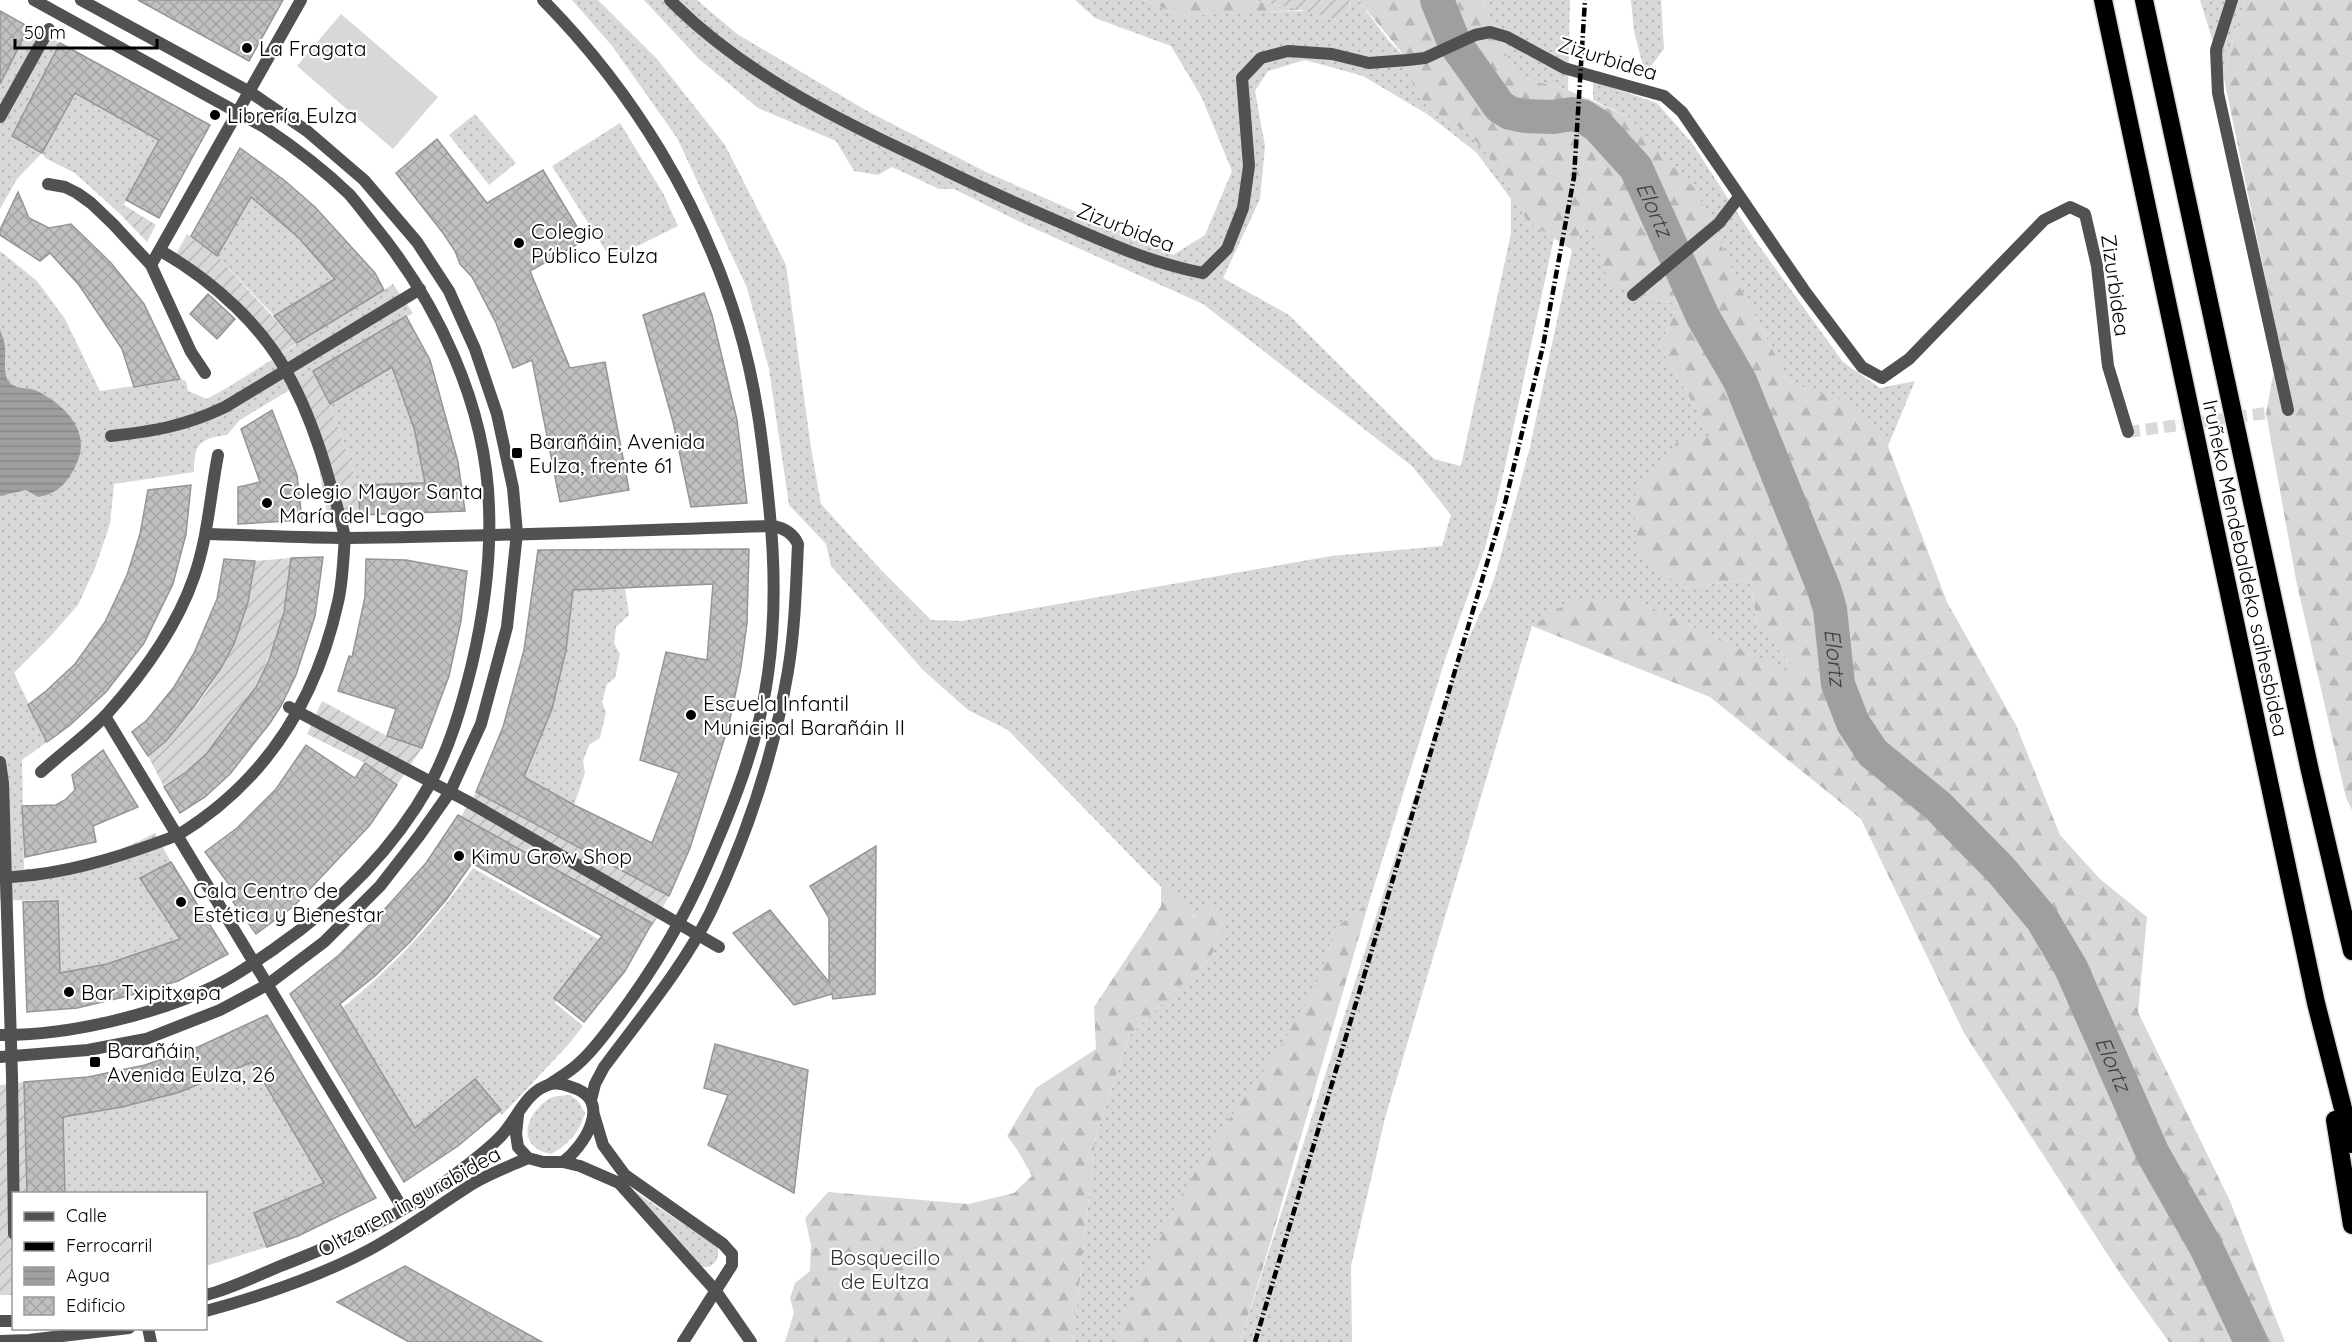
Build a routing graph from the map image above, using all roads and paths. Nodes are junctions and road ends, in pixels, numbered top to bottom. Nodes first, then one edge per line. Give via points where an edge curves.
1 (34, 0) edge
2 (81, 0) edge
3 (301, 0) edge
4 (543, 0) edge
5 (670, 0) edge
6 (2103, 0) edge
7 (2144, 0) edge
8 (2232, 0) edge
9 (49, 28) dead end
10 (250, 92) junction
11 (239, 112) junction
12 (0, 117) edge
13 (48, 184) dead end
14 (1739, 197) junction
15 (161, 251) junction
16 (151, 266) junction
17 (420, 289) junction
18 (1633, 295) dead end
19 (285, 370) junction
20 (206, 373) dead end
21 (2288, 410) dead end
22 (2128, 432) dead end
23 (111, 436) dead end
24 (218, 455) dead end
25 (773, 526) junction
26 (517, 533) junction
27 (206, 534) junction
28 (490, 536) junction
29 (345, 538) junction
30 (293, 709) junction
31 (105, 716) junction
32 (0, 762) edge
33 (2310, 771) junction
34 (41, 772) dead end
35 (431, 782) junction
36 (450, 792) junction
37 (178, 835) junction
38 (3, 877) edge
39 (2352, 902) edge
40 (680, 924) junction
41 (697, 934) junction
42 (719, 947) dead end
43 (2352, 951) edge
44 (254, 964) junction
45 (267, 985) junction
46 (2316, 1003) junction
47 (5, 1036) edge
48 (6, 1057) edge
49 (550, 1084) junction
50 (591, 1100) junction
51 (518, 1111) junction
52 (594, 1115) junction
53 (2352, 1144) edge
54 (528, 1158) junction
55 (563, 1162) junction
56 (12, 1192) edge
57 (403, 1209) junction
58 (2352, 1225) edge
59 (715, 1290) junction
60 (207, 1295) edge
61 (207, 1311) edge
62 (120, 1330) edge
63 (0, 1341) edge
64 (682, 1342) edge
65 (751, 1342) edge

1 - 11 street
2 - 10 street
3 - 10 street
4 - 25 street via 600,63 632,107 681,184 717,265 752,382
5 - 14 street, Zizurbidea via 743,62 841,122 1149,260 1203,273 1227,249 1243,208 1249,166 1242,78 1261,58 1288,51 1332,54 1370,63 1408,60 1425,58 1490,32 1563,69 1664,96 1682,112
6 - 46 highway, Iruñeko Mendebaldeko saihesbidea
7 - 33 highway, Iruñeko Mendebaldeko saihesbidea
8 - 21 street via 2216,50 2218,93
9 - 12 street
10 - 11 street
10 - 26 street via 307,130 364,180 417,242 449,291 475,349 496,414 513,488
11 - 15 street
11 - 17 street via 296,147 350,195
13 - 16 street via 65,187 91,203
14 - 18 street via 1719,223
14 - 22 street, Zizurbidea via 1862,367 1882,378 1908,359 2044,220 2070,207 2085,214 2097,266 2108,366
15 - 16 street
15 - 19 street via 225,297 253,325
16 - 20 street via 191,352
17 - 19 street
17 - 28 street via 455,359 476,417 488,490
19 - 23 street via 201,418 175,427
19 - 29 street via 317,442
24 - 27 street
25 - 26 street
25 - 40 street via 775,608 768,676 755,737 736,800
25 - 41 street via 783,527 798,544 788,671 756,796
26 - 28 street
26 - 36 street via 507,627 481,724
27 - 29 street
27 - 31 street via 194,577 173,626 143,672
28 - 29 street
28 - 35 street via 483,617 461,710
29 - 30 street via 339,600 323,658
30 - 35 street
30 - 37 street via 273,752 239,790 208,817
31 - 34 street
31 - 37 street
32 - 38 street
33 - 39 highway
33 - 43 highway, Iruñeko Mendebaldeko saihesbidea
35 - 36 street
35 - 44 street via 404,825 367,870 303,929
36 - 40 street
36 - 45 street via 380,886 324,942
37 - 38 street via 96,862 48,873
37 - 44 street
38 - 47 street
40 - 41 street
40 - 49 street via 641,987 599,1041 580,1063
41 - 42 street
41 - 50 street via 681,963 604,1067
44 - 45 street
44 - 47 street via 177,1003 76,1030
45 - 48 street via 220,1010 146,1039 88,1050
45 - 57 street
46 - 53 highway, Iruñeko Mendebaldeko saihesbidea
46 - 58 highway
47 - 48 street
48 - 56 street
49 - 50 street via 565,1084 584,1092
49 - 51 street via 534,1093
50 - 52 street
51 - 54 street via 518,1148
51 - 57 street, Oltzaren ingurabidea via 497,1140 450,1179
52 - 55 street via 586,1139
52 - 59 street via 603,1145 625,1175 732,1254 732,1265
54 - 55 street
54 - 61 street, Oltzaren ingurabidea via 476,1182 398,1234 320,1274
55 - 59 street via 619,1183
57 - 60 street, Oltzaren ingurabidea via 368,1230
59 - 64 street
59 - 65 street
62 - 63 street

